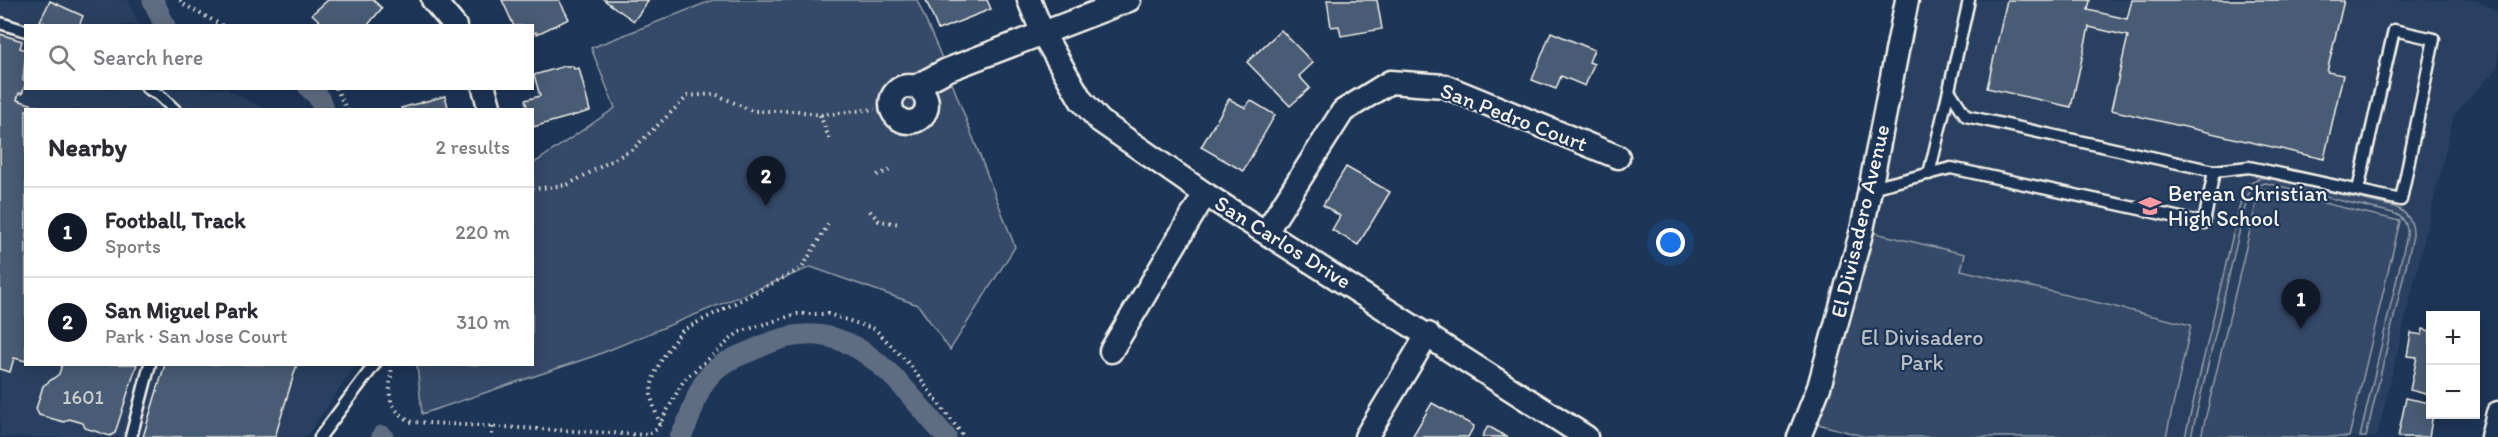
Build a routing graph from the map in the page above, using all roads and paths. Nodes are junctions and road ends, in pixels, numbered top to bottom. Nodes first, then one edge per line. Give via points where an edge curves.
1 (180, 0) edge
2 (433, 0) edge
3 (1029, 0) edge
4 (1129, 0) edge
5 (1907, 0) edge
6 (1969, 0) edge
7 (0, 23) edge
8 (220, 24) edge
9 (453, 24) edge
10 (24, 30) edge
11 (1043, 34) junction
12 (915, 87) dead end
13 (150, 90) edge
14 (337, 90) edge
15 (485, 90) edge
16 (1949, 90) junction
17 (173, 108) edge
18 (346, 108) edge
19 (489, 108) edge
20 (875, 109) dead end
21 (820, 115) junction
22 (831, 143) dead end
23 (1618, 157) dead end
24 (893, 169) dead end
25 (2214, 171) junction
26 (1929, 174) junction
27 (877, 175) dead end
28 (1870, 188) junction
29 (534, 189) edge
30 (2358, 190) junction
31 (1205, 194) junction
32 (870, 211) dead end
33 (830, 223) dead end
34 (901, 224) dead end
35 (1266, 232) junction
36 (1428, 334) junction
37 (1111, 351) dead end
38 (149, 366) edge
39 (373, 366) edge
40 (392, 366) edge
41 (2498, 413) edge
42 (660, 424) junction
43 (492, 427) junction
44 (131, 437) edge
45 (320, 437) edge
46 (492, 437) edge
47 (964, 437) edge
48 (1366, 437) edge
49 (1586, 437) edge
50 (1799, 437) edge
51 (2492, 437) edge

1 - 8 path
2 - 9 street
3 - 11 street, San Carlos Drive
4 - 11 street
5 - 28 street, El Divisadero Avenue
6 - 16 lane
7 - 10 lane
11 - 12 street via 947,70
11 - 31 street, San Carlos Drive via 1081,100 1100,121
13 - 17 lane
14 - 18 path
15 - 19 street
16 - 25 lane via 1966,116
16 - 26 lane
20 - 21 path
21 - 22 path
21 - 29 path via 752,111 715,94 688,96 633,149 567,184
23 - 35 street, San Pedro Court via 1444,86 1390,82 1343,111
24 - 27 path
25 - 26 lane via 2204,223 1951,168
25 - 30 lane via 2249,166
26 - 28 lane
28 - 50 street, El Divisadero Avenue via 1819,387
30 - 30 lane via 2401,200 2434,39 2394,30
31 - 35 street, San Carlos Drive
31 - 37 street
32 - 34 path via 879,221
33 - 42 path via 802,268 683,330 672,343 656,373 651,395
35 - 36 street, San Carlos Drive
36 - 48 street
36 - 49 street, San Carlos Drive
38 - 44 lane
39 - 45 lane
40 - 43 path via 388,390 392,407 412,422
41 - 51 street
42 - 43 path via 653,433 637,435
42 - 47 path via 684,380 740,332 797,314 828,314 875,329 908,363
43 - 46 path

